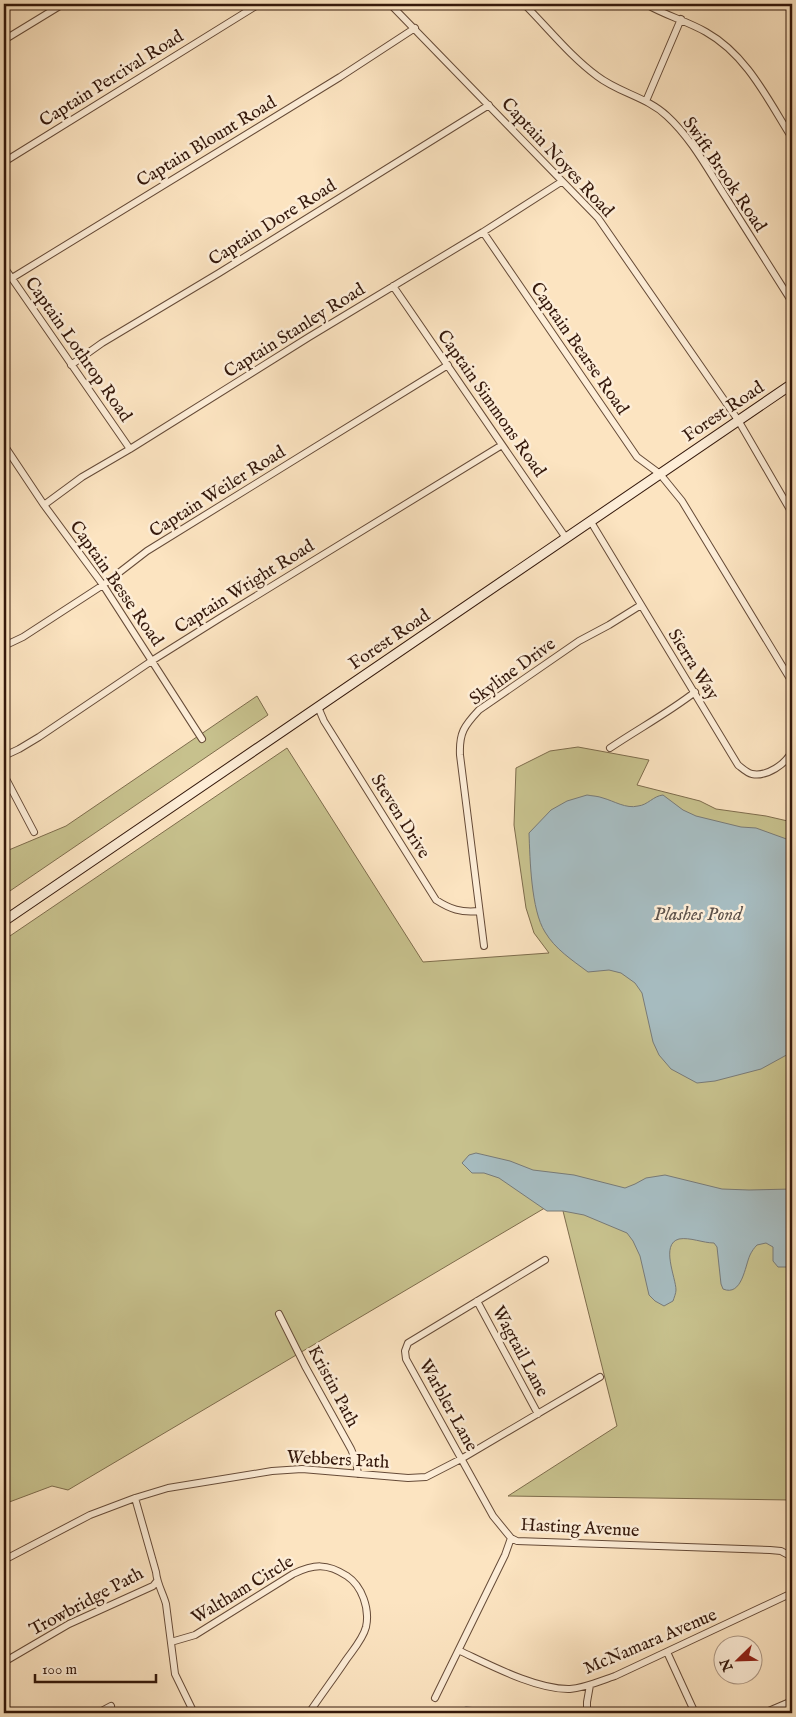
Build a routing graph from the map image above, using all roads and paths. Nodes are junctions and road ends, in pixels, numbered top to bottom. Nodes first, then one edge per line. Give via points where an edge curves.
1 (63, 4) edge
2 (259, 4) edge
3 (390, 4) edge
4 (524, 4) edge
5 (646, 4) edge
6 (681, 19) junction
7 (415, 28) junction
8 (4, 40) edge
9 (646, 101) junction
10 (489, 105) junction
11 (792, 138) edge
12 (4, 162) edge
13 (561, 182) junction
14 (483, 232) junction
15 (4, 267) edge
16 (12, 278) junction
17 (393, 286) junction
18 (792, 302) edge
19 (72, 365) junction
20 (448, 365) junction
21 (792, 384) edge
22 (738, 420) junction
23 (4, 445) edge
24 (502, 445) junction
25 (130, 449) junction
26 (660, 474) junction
27 (44, 505) junction
28 (792, 513) edge
29 (591, 522) junction
30 (566, 538) junction
31 (103, 585) junction
32 (641, 605) junction
33 (4, 646) edge
34 (153, 660) junction
35 (792, 682) edge
36 (695, 692) junction
37 (318, 707) junction
38 (202, 739) dead end
39 (610, 748) dead end
40 (792, 751) edge
41 (4, 756) edge
42 (4, 775) edge
43 (34, 832) dead end
44 (479, 911) junction
45 (4, 921) edge
46 (484, 946) dead end
47 (545, 1260) dead end
48 (477, 1301) junction
49 (279, 1314) dead end
50 (600, 1377) dead end
51 (538, 1414) junction
52 (461, 1459) junction
53 (358, 1474) junction
54 (135, 1498) junction
55 (511, 1538) junction
56 (792, 1557) edge
57 (4, 1560) edge
58 (157, 1581) junction
59 (792, 1593) edge
60 (171, 1642) junction
61 (460, 1651) junction
62 (667, 1652) junction
63 (4, 1662) edge
64 (590, 1685) junction
65 (435, 1698) dead end
66 (792, 1701) edge
67 (111, 1706) dead end
68 (98, 1713) edge
69 (194, 1713) edge
70 (310, 1713) edge
71 (587, 1713) edge
72 (696, 1713) edge
73 (764, 1713) edge

1 - 8 street
2 - 12 street, Captain Percival Road
3 - 7 street, Captain Noyes Road
4 - 9 street, Swift Brook Road via 598,77
5 - 6 street
6 - 9 street
6 - 11 street via 721,42 742,60
7 - 10 street, Captain Noyes Road
7 - 16 street, Captain Blount Road
9 - 18 street, Swift Brook Road via 665,114 685,136
10 - 13 street, Captain Noyes Road
10 - 19 street, Captain Dore Road via 102,343
13 - 14 street, Captain Stanley Road
13 - 22 street, Captain Noyes Road via 598,218
14 - 17 street, Captain Stanley Road
14 - 26 street, Captain Bearse Road via 637,457
15 - 16 street, Captain Lothrop Road
16 - 19 street, Captain Lothrop Road
17 - 20 street, Captain Simmons Road
17 - 25 street, Captain Stanley Road
19 - 25 street, Captain Lothrop Road
20 - 24 street, Captain Simmons Road
20 - 31 street, Captain Weiler Road via 147,551
21 - 22 main road, Forest Road
22 - 26 main road, Forest Road
22 - 28 street, Captain Noyes Road
23 - 27 street, Captain Besse Road
24 - 30 street, Captain Simmons Road
24 - 34 street, Captain Wright Road
25 - 27 street, Captain Stanley Road via 82,477
26 - 29 main road, Forest Road
26 - 35 street via 682,500
27 - 31 street, Captain Besse Road
29 - 30 main road, Forest Road
29 - 32 street, Sierra Way
30 - 37 main road, Forest Road
31 - 33 street, Captain Weiler Road
31 - 34 street, Captain Besse Road
32 - 36 street, Sierra Way
32 - 44 street, Skyline Drive via 579,641 479,710 462,731 460,755
34 - 38 street, Captain Besse Road
34 - 41 street, Captain Wright Road via 40,737
36 - 39 street
36 - 40 street, Sierra Way via 731,755 746,772 760,774 776,768 788,759
37 - 44 street, Steven Drive via 436,900 460,912
37 - 45 main road, Forest Road
42 - 43 street
44 - 46 street, Skyline Drive
47 - 48 street, Warbler Lane
48 - 51 street, Wagtail Lane
48 - 52 street, Warbler Lane via 408,1343 405,1352
49 - 53 street, Kristin Path via 351,1449
50 - 51 street, Webbers Path
51 - 52 street, Webbers Path
52 - 53 street, Webbers Path via 418,1479
52 - 55 street, Warbler Lane via 493,1516
53 - 54 street, Webbers Path via 302,1469 272,1471 168,1488
54 - 57 street, Webbers Path via 90,1514
54 - 58 street
55 - 56 street, Hasting Avenue via 517,1541 770,1550
55 - 61 street, Hasting Avenue
58 - 60 street via 164,1594
58 - 63 street, Trowbridge Path via 153,1586 69,1624
59 - 62 street, McNamara Avenue
60 - 69 street via 175,1674
60 - 70 street, Waltham Circle via 195,1635 307,1567 334,1569 358,1586 366,1610 365,1628
61 - 64 street, McNamara Avenue via 540,1684 571,1689
61 - 65 street, Hasting Avenue
62 - 64 street, McNamara Avenue
62 - 72 street
64 - 71 street
66 - 73 street
67 - 68 street

